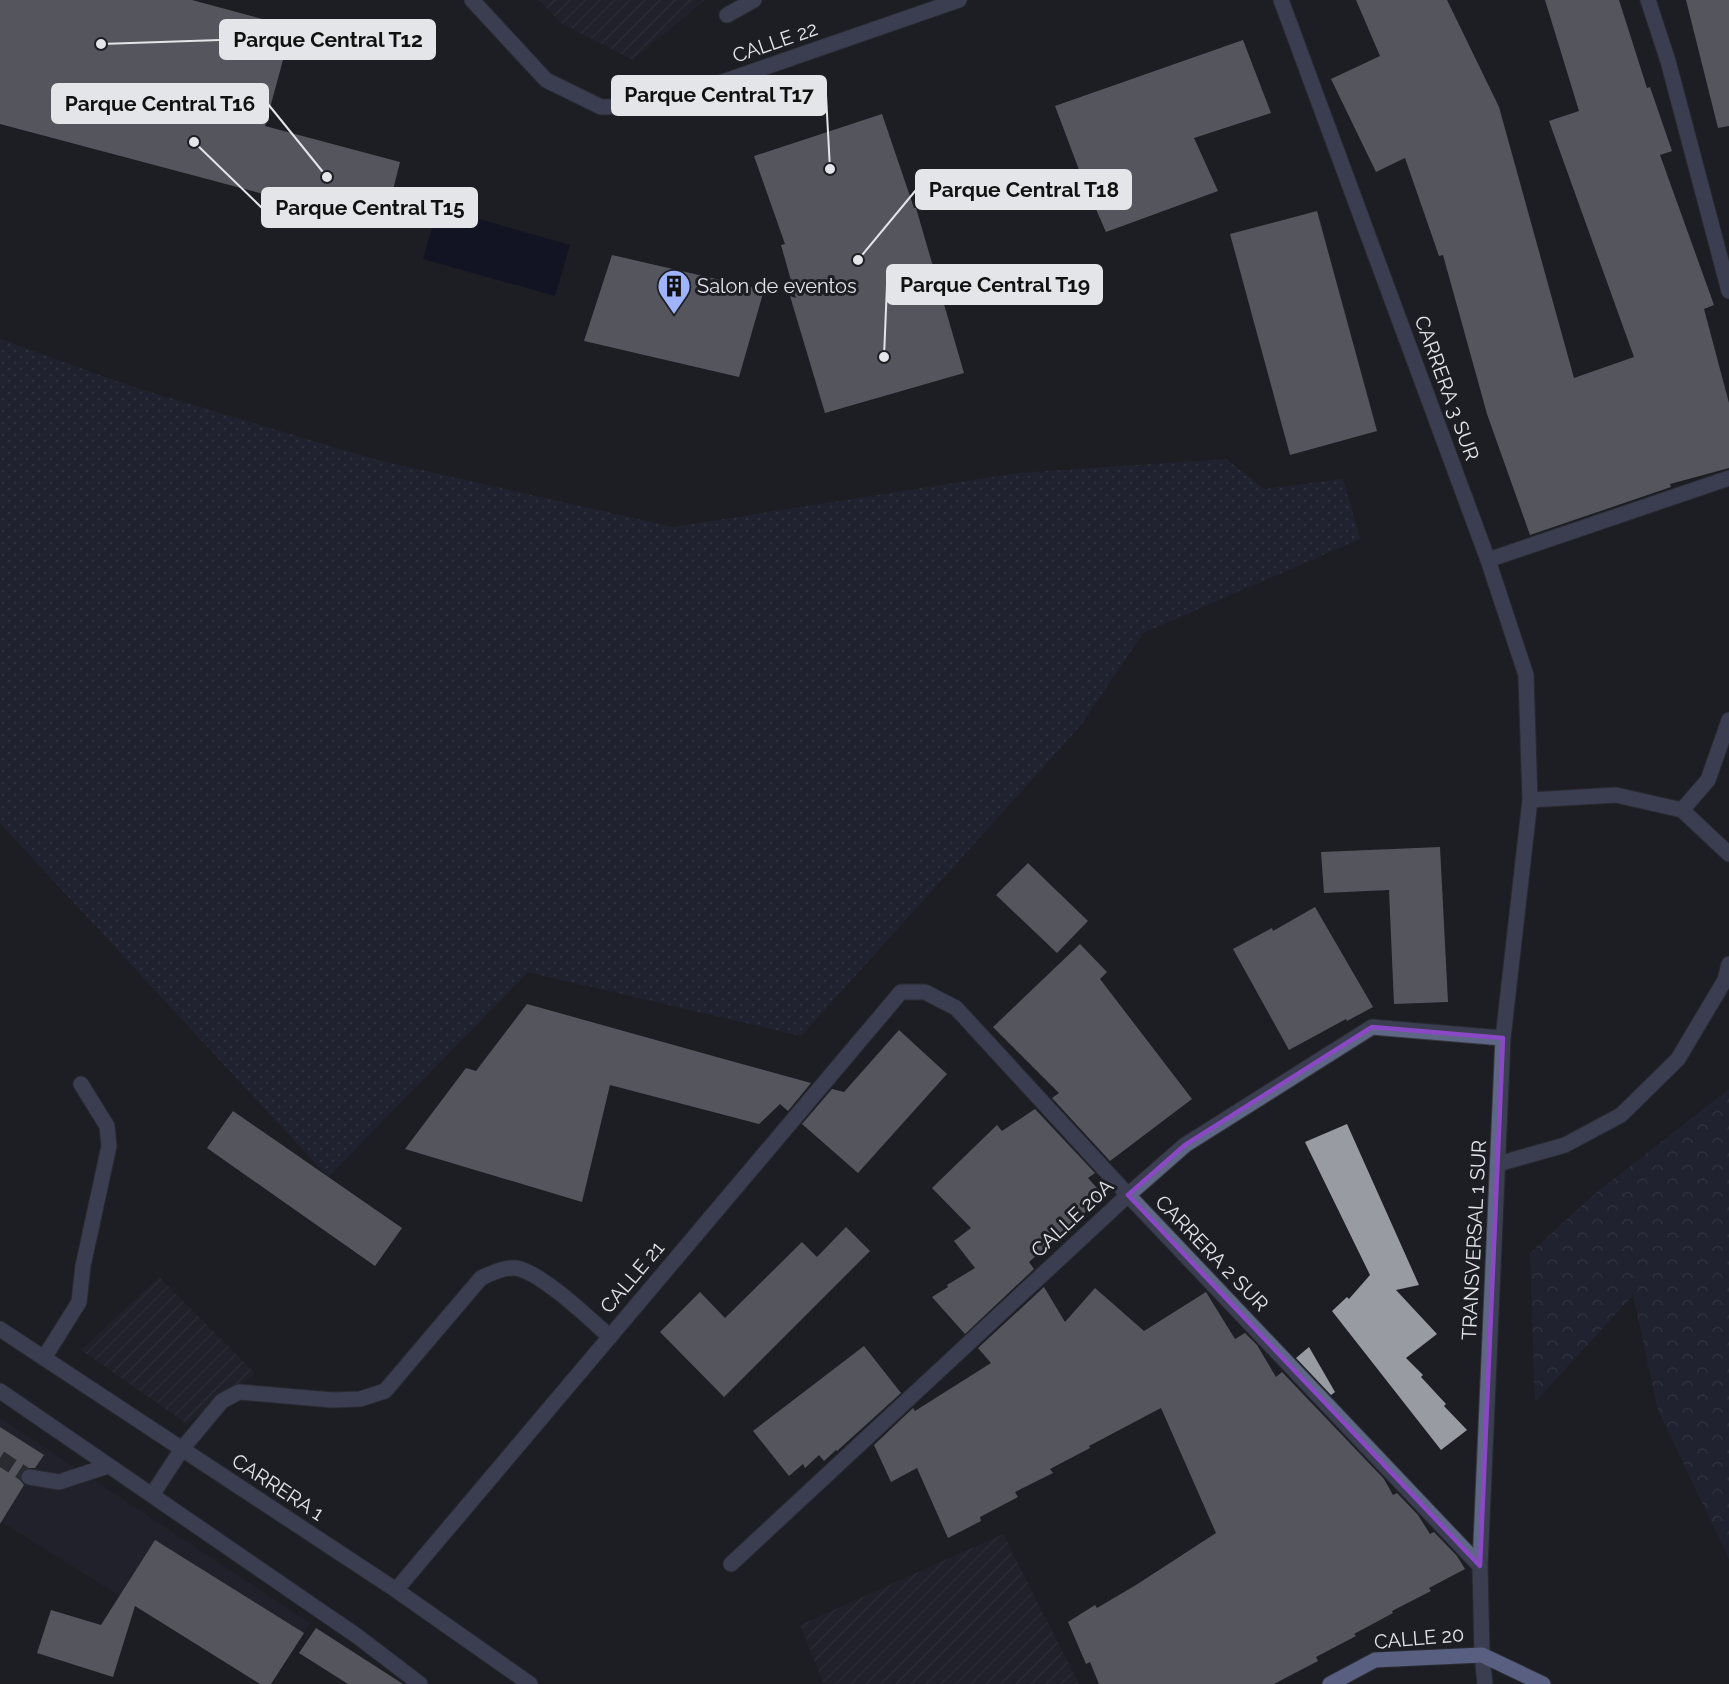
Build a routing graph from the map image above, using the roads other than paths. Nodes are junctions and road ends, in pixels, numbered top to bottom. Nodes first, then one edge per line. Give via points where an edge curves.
1 (472, 0) edge
2 (754, 0) edge
3 (959, 0) edge
4 (1281, 0) edge
5 (1648, 0) edge
6 (727, 15) dead end
7 (1729, 291) edge
8 (1729, 478) edge
9 (1488, 560) junction
10 (1729, 720) edge
11 (1530, 800) junction
12 (1682, 810) junction
13 (1729, 854) edge
14 (1729, 964) edge
15 (901, 992) joint
16 (1503, 1038) junction
17 (81, 1084) dead end
18 (1498, 1164) junction
19 (1128, 1195) junction
20 (0, 1329) edge
21 (610, 1337) junction
22 (44, 1358) junction
23 (0, 1391) edge
24 (182, 1449) junction
25 (108, 1466) junction
26 (30, 1477) tunnel mouth
27 (152, 1495) junction
28 (731, 1564) dead end
29 (1480, 1566) junction
30 (396, 1590) junction
31 (1482, 1655) junction
32 (420, 1684) edge
33 (530, 1684) edge
34 (1330, 1684) edge
35 (1485, 1684) edge
36 (1543, 1684) edge

1 - 3 street, CALLE 22 via 546,80 601,107 652,106
2 - 6 street
4 - 9 street, CARRERA 3 SUR
5 - 7 street
8 - 9 street
9 - 11 street, CARRERA 3 SUR via 1526,675
10 - 12 street via 1708,780
11 - 12 street via 1616,795
11 - 16 street, TRANSVERSAL 1 SUR
12 - 13 street
14 - 18 street via 1725,980 1678,1059 1622,1115 1565,1145
15 - 19 street, CARRERA 2 SUR via 925,992 956,1008
15 - 21 street, CALLE 21
16 - 18 street, TRANSVERSAL 1 SUR
16 - 19 street, CALLE 20A via 1372,1027 1185,1145
17 - 22 street via 107,1126 109,1146 79,1302
18 - 29 street, TRANSVERSAL 1 SUR
19 - 28 street, CALLE 20A
19 - 29 street, CARRERA 2 SUR
20 - 22 street, CARRERA 1
21 - 24 street via 540,1279 517,1268 498,1270 481,1278 385,1391 360,1399 332,1400 239,1392 222,1401
21 - 30 street, CALLE 21
22 - 24 street, CARRERA 1
23 - 25 street
24 - 27 street
24 - 30 street, CARRERA 1
25 - 26 street via 58,1482
25 - 27 street
27 - 32 street
29 - 31 street, TRANSVERSAL 1 SUR
30 - 33 street, CARRERA 1
31 - 34 main road, CALLE 20 via 1375,1660
31 - 35 street, TRANSVERSAL 1 SUR
31 - 36 main road

